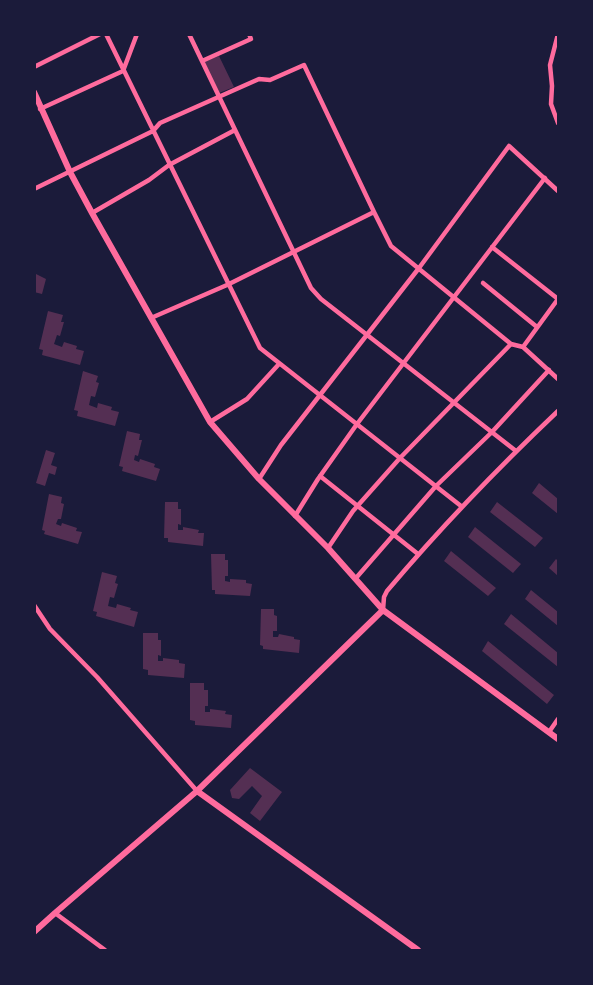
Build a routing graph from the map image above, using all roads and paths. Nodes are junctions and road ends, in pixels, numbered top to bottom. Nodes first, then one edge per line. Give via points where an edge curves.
1 (100, 34) edge
2 (106, 34) edge
3 (137, 34) edge
4 (189, 34) edge
5 (558, 34) edge
6 (250, 37) edge
7 (202, 61) junction
8 (34, 67) edge
9 (123, 71) junction
10 (34, 92) edge
11 (219, 97) junction
12 (40, 109) junction
13 (558, 123) edge
14 (235, 130) junction
15 (153, 131) junction
16 (169, 165) junction
17 (70, 172) junction
18 (545, 178) junction
19 (34, 189) edge
20 (558, 191) edge
21 (374, 212) junction
22 (92, 213) junction
23 (492, 247) junction
24 (293, 253) junction
25 (419, 268) junction
26 (483, 283) dead end
27 (228, 285) junction
28 (454, 296) junction
29 (558, 299) edge
30 (151, 318) junction
31 (537, 327) junction
32 (368, 335) junction
33 (511, 344) junction
34 (523, 347) junction
35 (405, 362) junction
36 (279, 364) junction
37 (549, 370) junction
38 (558, 379) edge
39 (320, 396) junction
40 (454, 403) junction
41 (558, 411) edge
42 (210, 422) junction
43 (357, 424) junction
44 (492, 432) junction
45 (516, 451) junction
46 (400, 458) junction
47 (320, 476) junction
48 (259, 479) junction
49 (436, 486) junction
50 (358, 506) junction
51 (461, 506) junction
52 (295, 516) junction
53 (394, 535) junction
54 (328, 548) junction
55 (418, 554) junction
56 (356, 578) junction
57 (34, 605) edge
58 (383, 609) junction
59 (558, 719) edge
60 (549, 732) junction
61 (558, 739) edge
62 (197, 791) junction
63 (55, 913) junction
64 (34, 932) edge
65 (105, 951) edge
66 (418, 951) edge

1 - 8 street
2 - 9 street
3 - 9 street
4 - 7 street
5 - 13 street via 550,65 551,104
6 - 7 street
7 - 11 street
9 - 12 street
9 - 15 street
10 - 12 street
11 - 14 street
11 - 15 street via 160,123
11 - 21 street via 304,65
12 - 17 street
14 - 16 street
14 - 24 street
15 - 16 street
15 - 17 street
16 - 22 street
16 - 27 street
17 - 19 street
17 - 22 street
18 - 20 street
18 - 23 street
18 - 25 street via 509,146
21 - 24 street
21 - 25 street via 391,246
22 - 30 street
23 - 28 street
23 - 29 street
24 - 27 street
24 - 32 street via 321,299
25 - 28 street
25 - 32 street
26 - 31 street
27 - 30 street
27 - 36 street via 260,348
28 - 33 street
28 - 35 street
29 - 31 street
30 - 42 street
31 - 34 street
32 - 35 street
32 - 39 street
33 - 34 street
33 - 40 street
34 - 37 street
35 - 40 street
35 - 43 street
36 - 39 street
36 - 42 street via 247,399
37 - 38 street
37 - 44 street
39 - 43 street
39 - 48 street
40 - 44 street
40 - 46 street
41 - 45 street
42 - 48 street
43 - 46 street
43 - 47 street
44 - 45 street
44 - 49 street
45 - 51 street
46 - 49 street
46 - 50 street
47 - 50 street
47 - 52 street
48 - 52 street
49 - 51 street
49 - 53 street
50 - 53 street
50 - 54 street
51 - 55 street
52 - 54 street
53 - 55 street
53 - 56 street
54 - 56 street
55 - 58 street via 387,591
56 - 58 street
57 - 62 street via 50,629
58 - 60 street
58 - 62 street
59 - 60 street
60 - 61 street
62 - 63 street
62 - 66 street
63 - 64 street
63 - 65 street

